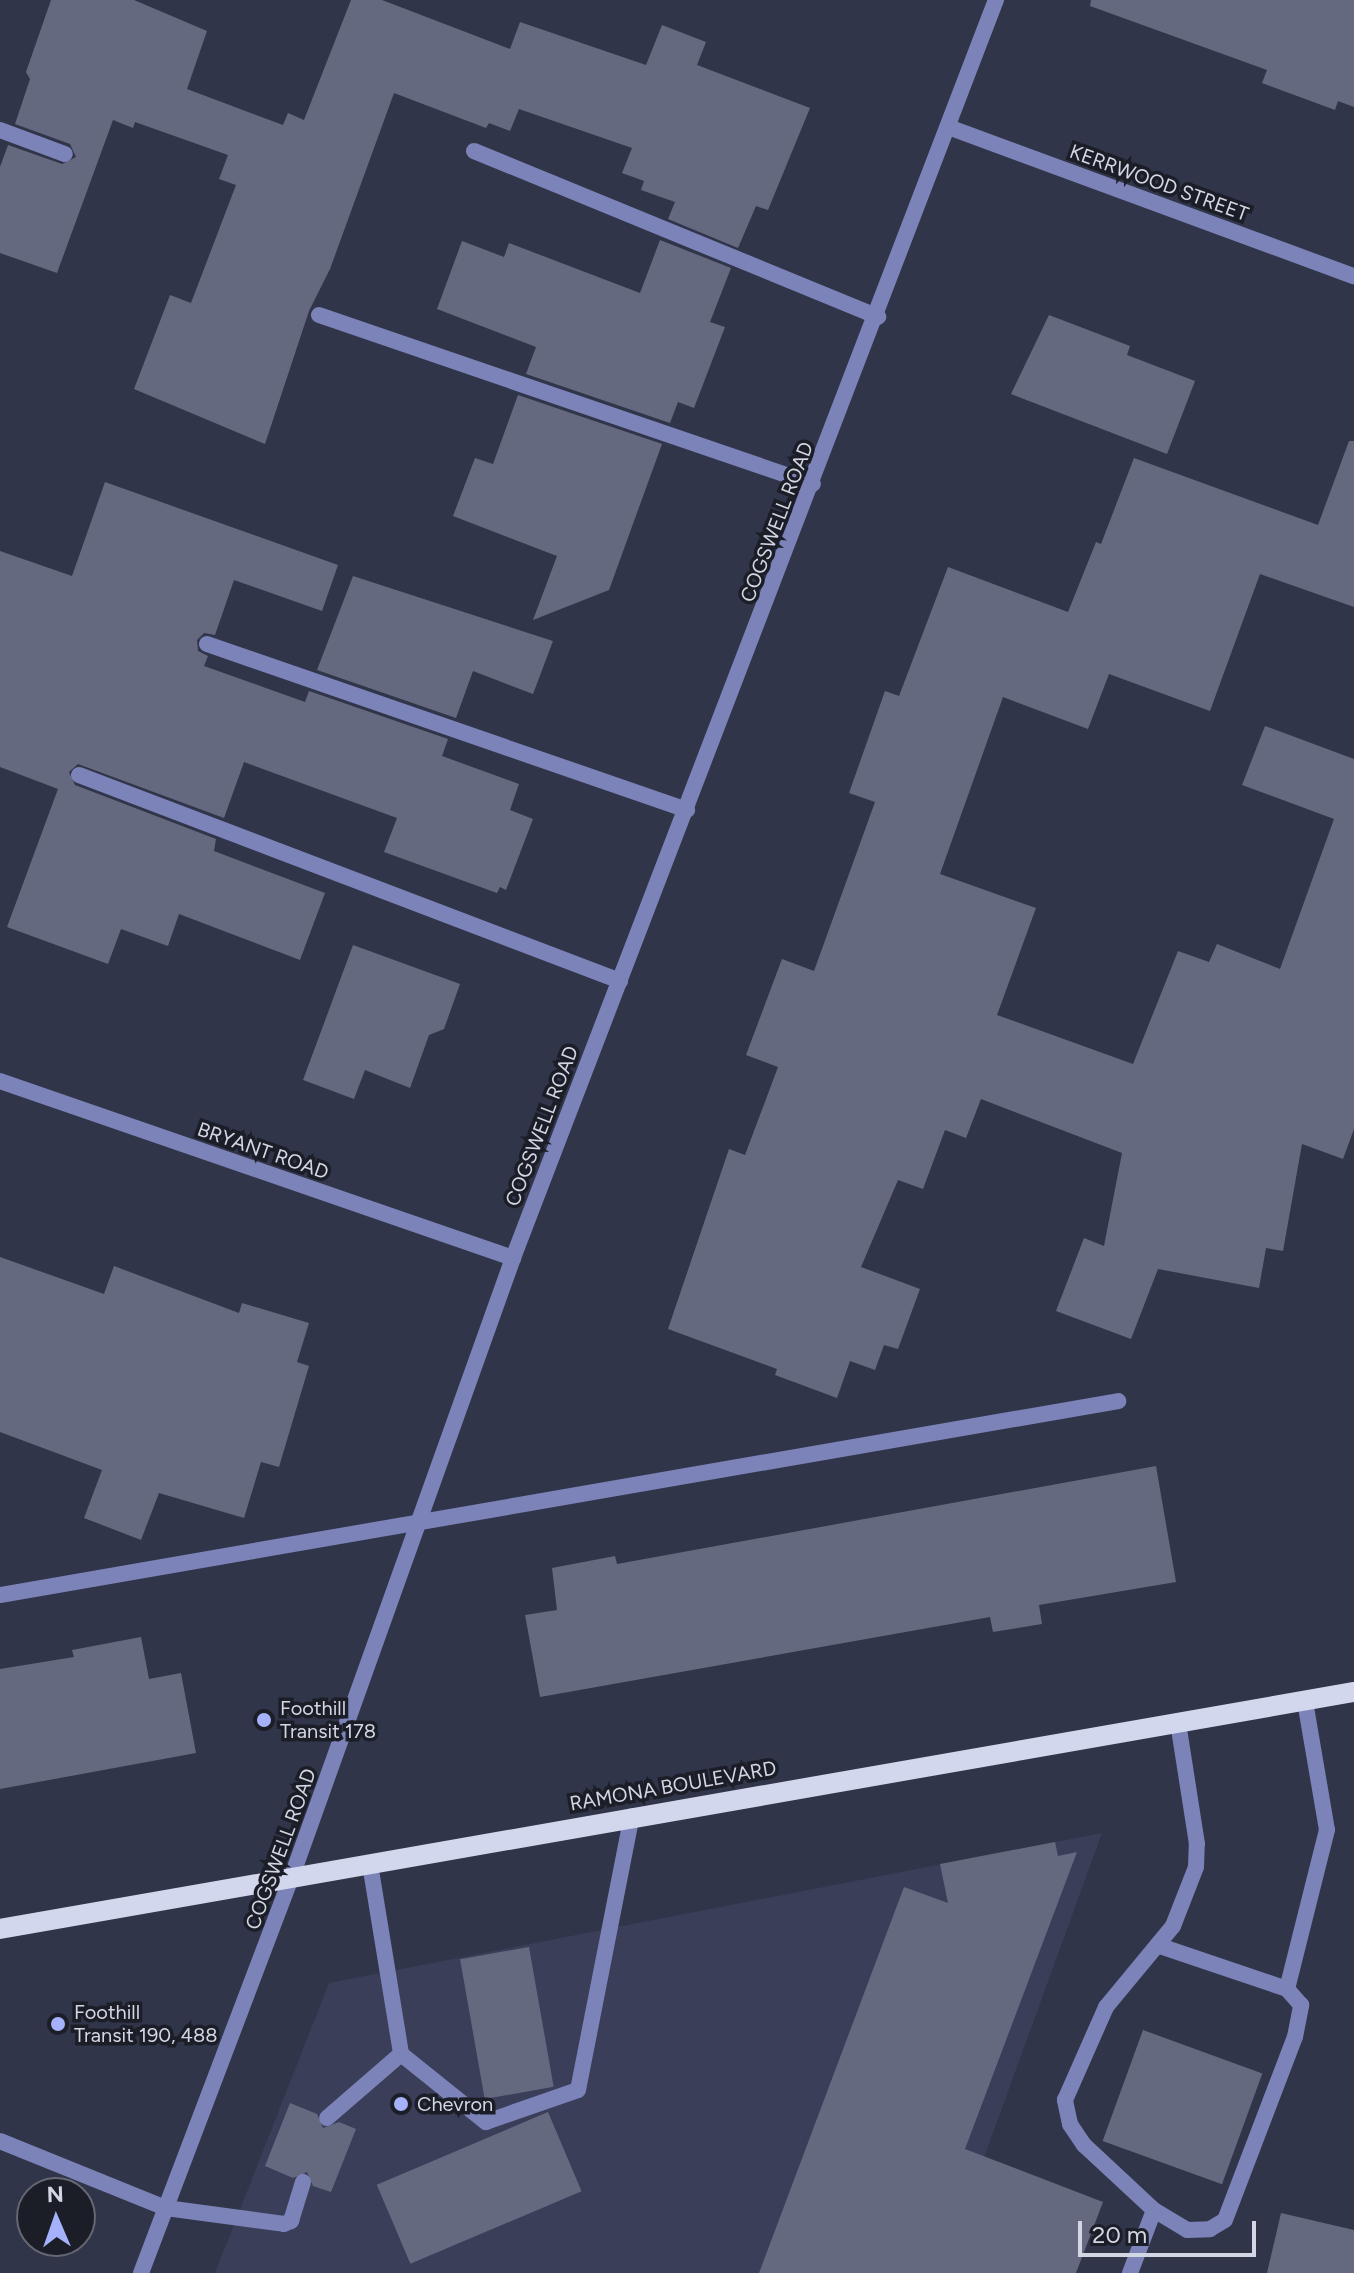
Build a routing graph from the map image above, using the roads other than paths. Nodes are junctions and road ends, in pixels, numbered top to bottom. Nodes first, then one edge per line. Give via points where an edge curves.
1 (996, 0) edge
2 (951, 128) junction
3 (0, 130) edge
4 (474, 151) dead end
5 (65, 154) dead end
6 (1354, 276) edge
7 (319, 315) dead end
8 (878, 317) junction
9 (813, 484) junction
10 (207, 644) dead end
11 (79, 775) dead end
12 (687, 810) junction
13 (620, 981) junction
14 (0, 1081) edge
15 (513, 1258) junction
16 (1118, 1401) dead end
17 (418, 1524) junction
18 (0, 1595) edge
19 (1354, 1692) edge
20 (1305, 1701) junction
21 (1178, 1722) junction
22 (632, 1816) junction
23 (370, 1864) junction
24 (292, 1876) junction
25 (0, 1929) edge
26 (1157, 1945) junction
27 (1287, 1989) junction
28 (401, 2054) junction
29 (327, 2118) dead end
30 (0, 2141) edge
31 (303, 2182) dead end
32 (166, 2208) junction
33 (1154, 2210) junction
34 (141, 2273) edge
35 (1130, 2273) edge

1 - 2 street, COGSWELL ROAD
2 - 6 street, KERRWOOD STREET
2 - 8 street, COGSWELL ROAD
3 - 5 street
4 - 8 street
7 - 9 street
8 - 9 street, COGSWELL ROAD
9 - 12 street, COGSWELL ROAD
10 - 12 street
11 - 13 street
12 - 13 street, COGSWELL ROAD
13 - 15 street, COGSWELL ROAD
14 - 15 street, BRYANT ROAD
15 - 17 street, COGSWELL ROAD
16 - 17 street
17 - 18 street
17 - 24 street, COGSWELL ROAD
19 - 20 main road, RAMONA BOULEVARD
20 - 21 main road, RAMONA BOULEVARD
20 - 27 street via 1327,1830
21 - 22 main road, RAMONA BOULEVARD
21 - 26 street via 1196,1867 1173,1926
22 - 23 main road, RAMONA BOULEVARD
22 - 28 street via 578,2090 486,2122
23 - 24 main road, RAMONA BOULEVARD
23 - 28 street
24 - 25 main road, RAMONA BOULEVARD
24 - 32 street, COGSWELL ROAD
26 - 27 street
26 - 33 street via 1106,2007 1065,2100 1070,2124 1084,2145
27 - 33 street via 1301,2005 1295,2037 1225,2220 1210,2229 1187,2230
28 - 29 street
30 - 32 street
31 - 32 street via 291,2221 284,2224
32 - 34 street, COGSWELL ROAD
33 - 35 street

